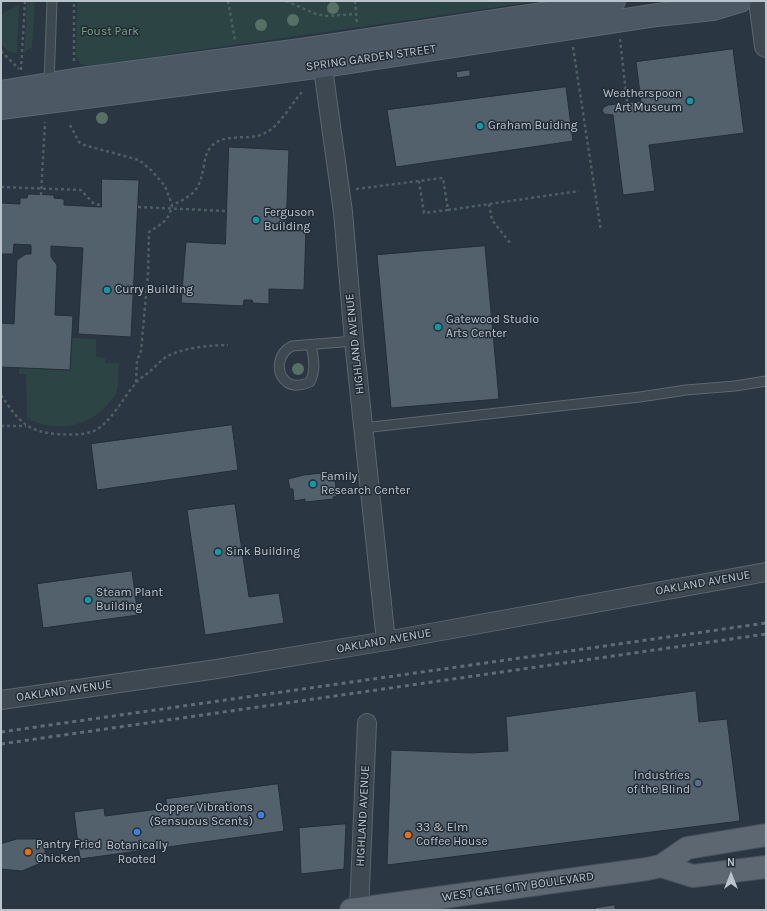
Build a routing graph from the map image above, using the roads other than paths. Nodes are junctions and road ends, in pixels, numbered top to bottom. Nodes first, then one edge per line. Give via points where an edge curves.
1 (52, 1) edge
2 (614, 1) edge
3 (740, 1) edge
4 (760, 1) edge
5 (577, 20) edge
6 (766, 46) edge
7 (321, 57) junction
8 (1, 92) edge
9 (47, 102) junction
10 (1, 108) edge
11 (354, 342) junction
12 (311, 346) junction
13 (766, 380) edge
14 (363, 428) junction
15 (766, 572) edge
16 (386, 641) junction
17 (1, 700) edge
18 (367, 723) dead end
19 (766, 835) edge
20 (661, 866) junction
21 (766, 867) edge
22 (356, 910) edge

1 - 9 lane
2 - 5 main road, SPRING GARDEN STREET
3 - 5 main road, SPRING GARDEN STREET via 713,9
4 - 6 street
5 - 7 main road, SPRING GARDEN STREET via 569,10
7 - 9 main road, SPRING GARDEN STREET
7 - 11 street, HIGHLAND AVENUE via 343,212
8 - 9 main road, SPRING GARDEN STREET
9 - 10 main road, SPRING GARDEN STREET
11 - 12 lane
11 - 14 street, HIGHLAND AVENUE
12 - 12 lane via 292,346 286,349 280,358 279,370 284,380 293,385 310,382 314,374
13 - 14 lane via 735,386
14 - 16 street, HIGHLAND AVENUE
15 - 16 street, OAKLAND AVENUE
16 - 17 street, OAKLAND AVENUE via 217,669
18 - 22 street, HIGHLAND AVENUE
19 - 20 main road, WEST GATE CITY BOULEVARD via 687,848
20 - 21 main road, WEST GATE CITY BOULEVARD via 693,876
20 - 22 main road, WEST GATE CITY BOULEVARD

